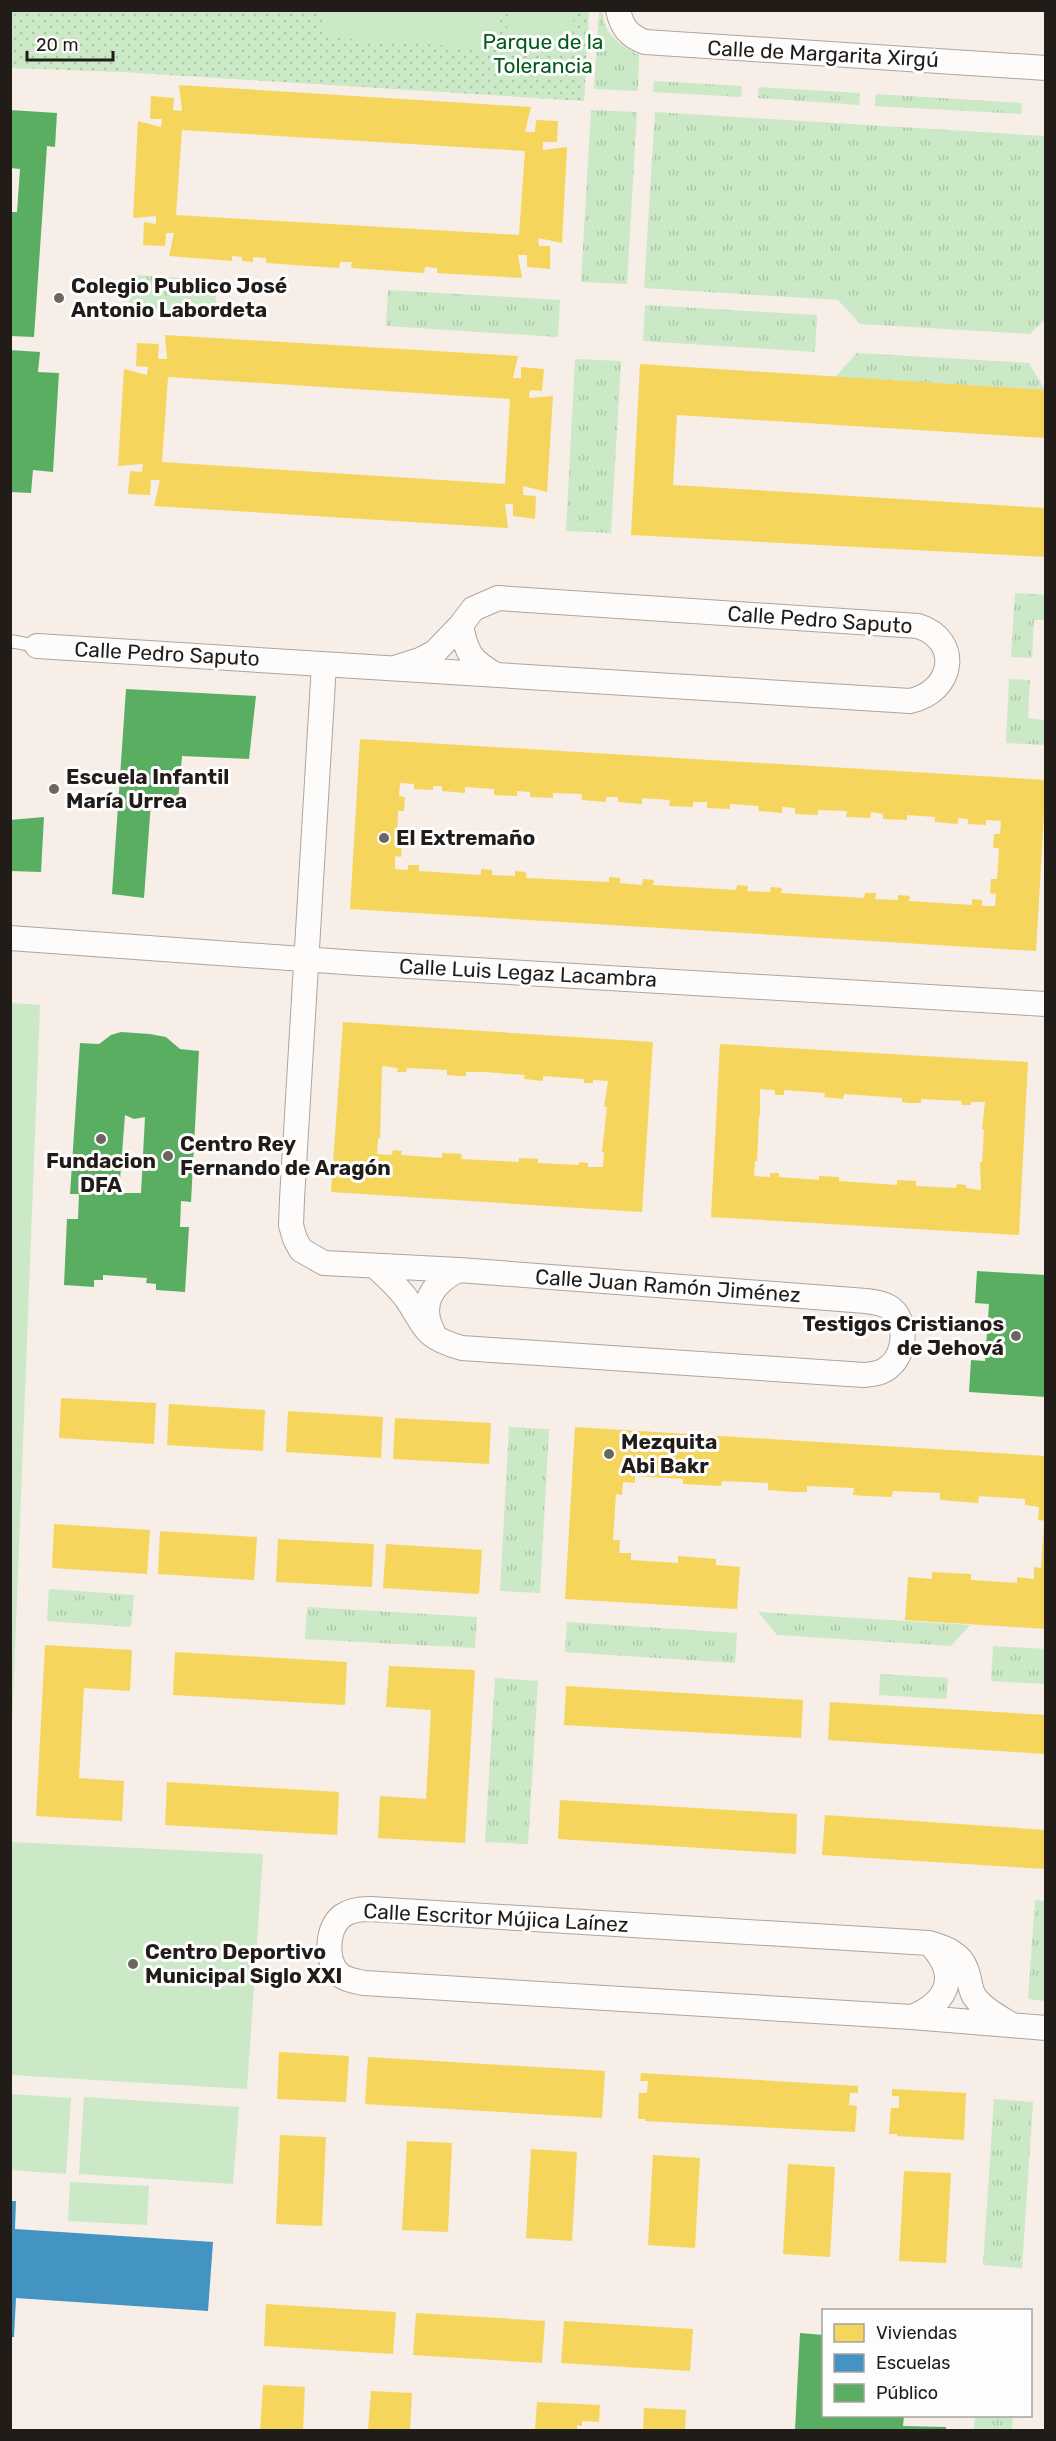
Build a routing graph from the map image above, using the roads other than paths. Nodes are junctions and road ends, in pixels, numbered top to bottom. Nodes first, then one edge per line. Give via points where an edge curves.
1 (618, 10) edge
2 (1046, 68) edge
3 (461, 625) junction
4 (10, 641) edge
5 (37, 646) joint
6 (324, 664) junction
7 (395, 668) junction
8 (498, 677) junction
9 (10, 938) edge
10 (306, 959) junction
11 (1046, 1004) edge
12 (376, 1268) junction
13 (459, 1270) junction
14 (436, 1338) junction
15 (929, 1943) junction
16 (912, 2017) junction
17 (1012, 2025) junction
18 (1046, 2028) edge

1 - 2 street, Calle de Margarita Xirgú via 627,33 645,42
3 - 7 street, Calle Pedro Saputo via 435,652
3 - 8 street via 469,655
3 - 8 street, Calle Pedro Saputo via 473,609 498,598 918,626 941,639 947,662 940,685 931,694 910,701
4 - 5 lane, Calle Pedro Saputo
5 - 6 street, Calle Pedro Saputo
6 - 7 street, Calle Pedro Saputo
6 - 10 street
7 - 8 street, Calle Pedro Saputo
9 - 10 street, Calle Luis Legaz Lacambra
10 - 11 street, Calle Luis Legaz Lacambra
10 - 12 street, Calle Juan Ramón Jiménez via 291,1225 301,1250 311,1257 324,1263
12 - 13 street, Calle Juan Ramón Jiménez
12 - 14 street, Calle Juan Ramón Jiménez via 392,1281 425,1330
13 - 14 street via 440,1280 428,1299 427,1314
13 - 14 street, Calle Juan Ramón Jiménez via 879,1303 899,1317 902,1344 890,1367 864,1375 462,1348
15 - 16 street via 945,1965 946,1989 927,2010
15 - 16 street, Calle Escritor Mújica Laínez via 370,1909 342,1916 329,1942 337,1972 364,1983
15 - 17 street, Calle Escritor Mújica Laínez via 958,1956 966,1967 975,1997
16 - 17 street, Calle Escritor Mújica Laínez
17 - 18 street

